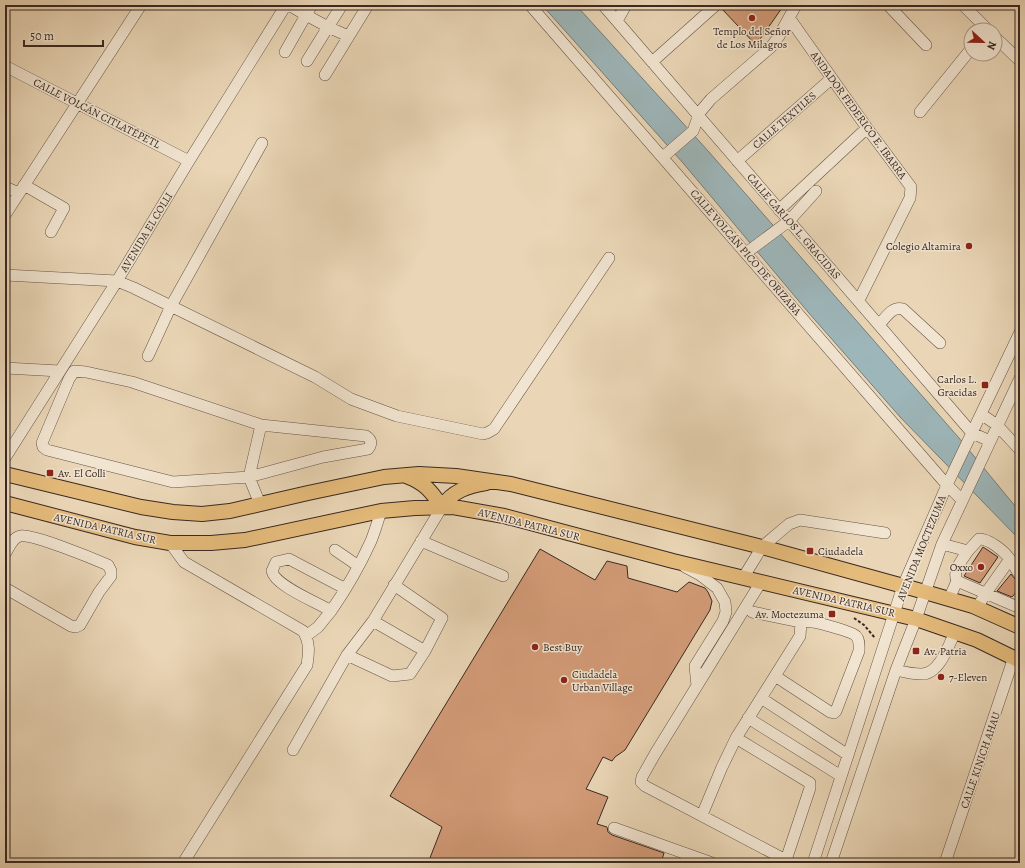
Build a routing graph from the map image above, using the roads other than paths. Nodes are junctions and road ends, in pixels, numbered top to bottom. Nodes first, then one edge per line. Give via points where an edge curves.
1 (141, 5) edge
2 (287, 5) edge
3 (312, 5) edge
4 (342, 5) edge
5 (368, 5) edge
6 (530, 5) edge
7 (603, 5) edge
8 (626, 5) edge
9 (716, 5) edge
10 (796, 5) edge
11 (888, 5) edge
12 (963, 5) edge
13 (306, 15) junction
14 (790, 19) junction
15 (617, 21) junction
16 (979, 22) edge
17 (328, 27) junction
18 (348, 36) junction
19 (926, 45) dead end
20 (1003, 45) edge
21 (285, 52) dead end
22 (963, 59) edge
23 (1020, 61) edge
24 (307, 62) dead end
25 (652, 62) junction
26 (5, 66) edge
27 (325, 75) dead end
28 (831, 79) junction
29 (77, 103) junction
30 (920, 112) dead end
31 (698, 116) junction
32 (867, 128) junction
33 (262, 143) dead end
34 (666, 154) junction
35 (189, 161) junction
36 (737, 161) junction
37 (5, 186) edge
38 (22, 189) junction
39 (816, 191) dead end
40 (779, 210) junction
41 (5, 215) edge
42 (784, 224) junction
43 (50, 232) dead end
44 (749, 250) junction
45 (609, 258) dead end
46 (5, 274) edge
47 (117, 281) junction
48 (859, 300) junction
49 (171, 306) junction
50 (879, 325) junction
51 (1020, 332) edge
52 (940, 343) dead end
53 (148, 356) dead end
54 (5, 368) edge
55 (60, 371) junction
56 (1020, 378) edge
57 (981, 414) junction
58 (261, 425) junction
59 (997, 425) junction
60 (972, 433) junction
61 (990, 441) junction
62 (1020, 450) edge
63 (5, 458) edge
64 (5, 474) edge
65 (405, 476) junction
66 (248, 477) junction
67 (492, 481) junction
68 (947, 485) junction
69 (963, 497) junction
70 (5, 503) edge
71 (260, 504) junction
72 (442, 507) junction
73 (382, 511) junction
74 (885, 533) dead end
75 (421, 540) junction
76 (170, 542) junction
77 (942, 544) junction
78 (762, 547) junction
79 (335, 550) dead end
80 (968, 551) junction
81 (5, 554) edge
82 (1010, 559) junction
83 (673, 561) junction
84 (357, 565) junction
85 (1020, 575) edge
86 (503, 576) dead end
87 (743, 578) junction
88 (957, 581) junction
89 (761, 582) junction
90 (394, 585) junction
91 (903, 586) junction
92 (5, 588) edge
93 (344, 588) junction
94 (925, 592) junction
95 (986, 593) junction
96 (949, 599) junction
97 (978, 608) junction
98 (1020, 608) edge
99 (331, 611) junction
100 (752, 612) dead end
101 (895, 613) junction
102 (916, 618) junction
103 (373, 621) junction
104 (801, 622) junction
105 (1020, 627) edge
106 (955, 632) junction
107 (306, 636) junction
108 (425, 651) junction
109 (347, 654) junction
110 (1017, 659) edge
111 (896, 670) junction
112 (775, 676) junction
113 (697, 686) junction
114 (761, 698) junction
115 (748, 718) junction
116 (736, 738) junction
117 (293, 750) dead end
118 (848, 755) junction
119 (841, 776) junction
120 (702, 815) junction
121 (614, 828) dead end
122 (696, 860) edge
123 (785, 861) edge
124 (183, 863) edge
125 (712, 863) edge
126 (813, 863) edge
127 (832, 863) edge
128 (945, 863) edge

1 - 29 street
2 - 13 street
2 - 35 street, AVENIDA EL COLLI
3 - 13 street
4 - 17 street
5 - 18 street
6 - 34 street, CALLE VOLCÁN PICO DE ORIZABA
7 - 15 street, CALLE CARLOS L. GRACIDAS
8 - 15 street
9 - 25 street
10 - 14 street
11 - 19 street
12 - 16 street
13 - 17 street
13 - 21 street
14 - 28 street, ANDADOR FEDERICO E. IBARRA
14 - 31 street via 771,46 710,99
15 - 25 street, CALLE CARLOS L. GRACIDAS
17 - 18 street
17 - 24 street
18 - 27 street
20 - 23 street
22 - 30 street
25 - 31 street, CALLE CARLOS L. GRACIDAS
26 - 29 street, CALLE VOLCÁN CITLATÉPETL
28 - 32 street, ANDADOR FEDERICO E. IBARRA
28 - 36 street, CALLE TEXTILES
29 - 35 street, CALLE VOLCÁN CITLATÉPETL
29 - 38 street
31 - 34 street via 692,131
31 - 36 street, CALLE CARLOS L. GRACIDAS
32 - 40 street
32 - 48 street, ANDADOR FEDERICO E. IBARRA via 911,187 910,198
33 - 49 street
34 - 44 street, CALLE VOLCÁN PICO DE ORIZABA
35 - 47 street, AVENIDA EL COLLI
36 - 40 street, CALLE CARLOS L. GRACIDAS
37 - 38 street
38 - 41 street
38 - 43 street via 64,208
39 - 42 street
40 - 42 street, CALLE CARLOS L. GRACIDAS
42 - 44 street
42 - 48 street, CALLE CARLOS L. GRACIDAS
44 - 68 street, CALLE VOLCÁN PICO DE ORIZABA
45 - 49 street via 494,429 487,433 398,416 351,399 315,376
46 - 47 street
47 - 49 street
47 - 55 street, AVENIDA EL COLLI
48 - 50 street, CALLE CARLOS L. GRACIDAS
49 - 53 street
50 - 52 street via 892,310 898,308
50 - 60 street, CALLE CARLOS L. GRACIDAS
51 - 57 street, AVENIDA MOCTEZUMA
54 - 55 street
55 - 63 street, AVENIDA EL COLLI
56 - 59 street, AVENIDA MOCTEZUMA
57 - 59 street
57 - 60 street, AVENIDA MOCTEZUMA
58 - 66 street
58 - 66 street via 366,436 371,442 368,449 323,457
58 - 66 street via 132,382 77,371 69,379 42,443 46,450 173,482
59 - 61 street, AVENIDA MOCTEZUMA
59 - 62 street
60 - 61 street, CALLE CARLOS L. GRACIDAS
60 - 68 street, AVENIDA MOCTEZUMA
61 - 69 street, AVENIDA MOCTEZUMA
64 - 71 main road via 106,499 173,512 209,513
65 - 67 main road via 456,476
65 - 71 main road via 384,477
65 - 72 main road via 425,485
66 - 71 street
67 - 72 main road via 473,485 456,493 447,499
67 - 78 main road
68 - 69 street, CALLE VOLCÁN PICO DE ORIZABA
68 - 91 street, AVENIDA MOCTEZUMA
69 - 77 street, AVENIDA MOCTEZUMA
70 - 76 main road, AVENIDA PATRIA SUR via 135,537
72 - 73 main road, AVENIDA PATRIA SUR
72 - 75 street
72 - 83 main road, AVENIDA PATRIA SUR via 504,516
73 - 76 main road, AVENIDA PATRIA SUR via 245,540 211,543
73 - 84 street via 371,540
74 - 78 street via 800,520 789,524
75 - 86 street
75 - 90 street
76 - 107 street via 184,562 303,631
77 - 80 street
77 - 94 street, AVENIDA MOCTEZUMA
78 - 87 street
78 - 91 main road
79 - 84 street
80 - 82 street via 979,539 984,539
80 - 88 street via 957,569
81 - 92 street via 12,541 20,536 28,536 108,565 111,576 80,625 76,627
82 - 85 street
82 - 95 street
83 - 87 main road, AVENIDA PATRIA SUR
83 - 113 street via 700,575 717,588 725,602 726,612 723,621 695,666
84 - 93 street
87 - 89 main road, AVENIDA PATRIA SUR
88 - 95 street
88 - 96 street
89 - 101 main road, AVENIDA PATRIA SUR
89 - 113 street
90 - 103 street
90 - 108 street via 442,618
91 - 94 main road
91 - 101 street, AVENIDA MOCTEZUMA
93 - 99 street
93 - 99 street via 289,559 276,562 272,571 278,581
94 - 96 main road
94 - 102 street, AVENIDA MOCTEZUMA
95 - 97 street
95 - 98 street
96 - 97 main road
97 - 105 main road
99 - 107 street via 318,627
100 - 104 street
101 - 102 main road, AVENIDA PATRIA SUR
101 - 118 street, AVENIDA MOCTEZUMA
102 - 106 main road, AVENIDA PATRIA SUR
102 - 111 street, AVENIDA MOCTEZUMA
103 - 108 street
103 - 109 street
104 - 112 street via 800,636
104 - 112 street via 818,623 852,633 858,638 859,651 836,711 830,712
106 - 110 main road, AVENIDA PATRIA SUR
106 - 111 street via 941,662 931,670 923,674
107 - 124 street via 309,655 307,665
108 - 109 street via 410,674 392,676
109 - 117 street
110 - 128 street, CALLE KINICH AHAU
111 - 127 street, AVENIDA MOCTEZUMA
112 - 114 street
113 - 120 street via 641,782
114 - 115 street
114 - 118 street
115 - 116 street
115 - 119 street
116 - 120 street
116 - 123 street via 810,783
118 - 119 street, AVENIDA MOCTEZUMA
119 - 126 street, AVENIDA MOCTEZUMA
120 - 123 street
121 - 122 street
122 - 125 street

